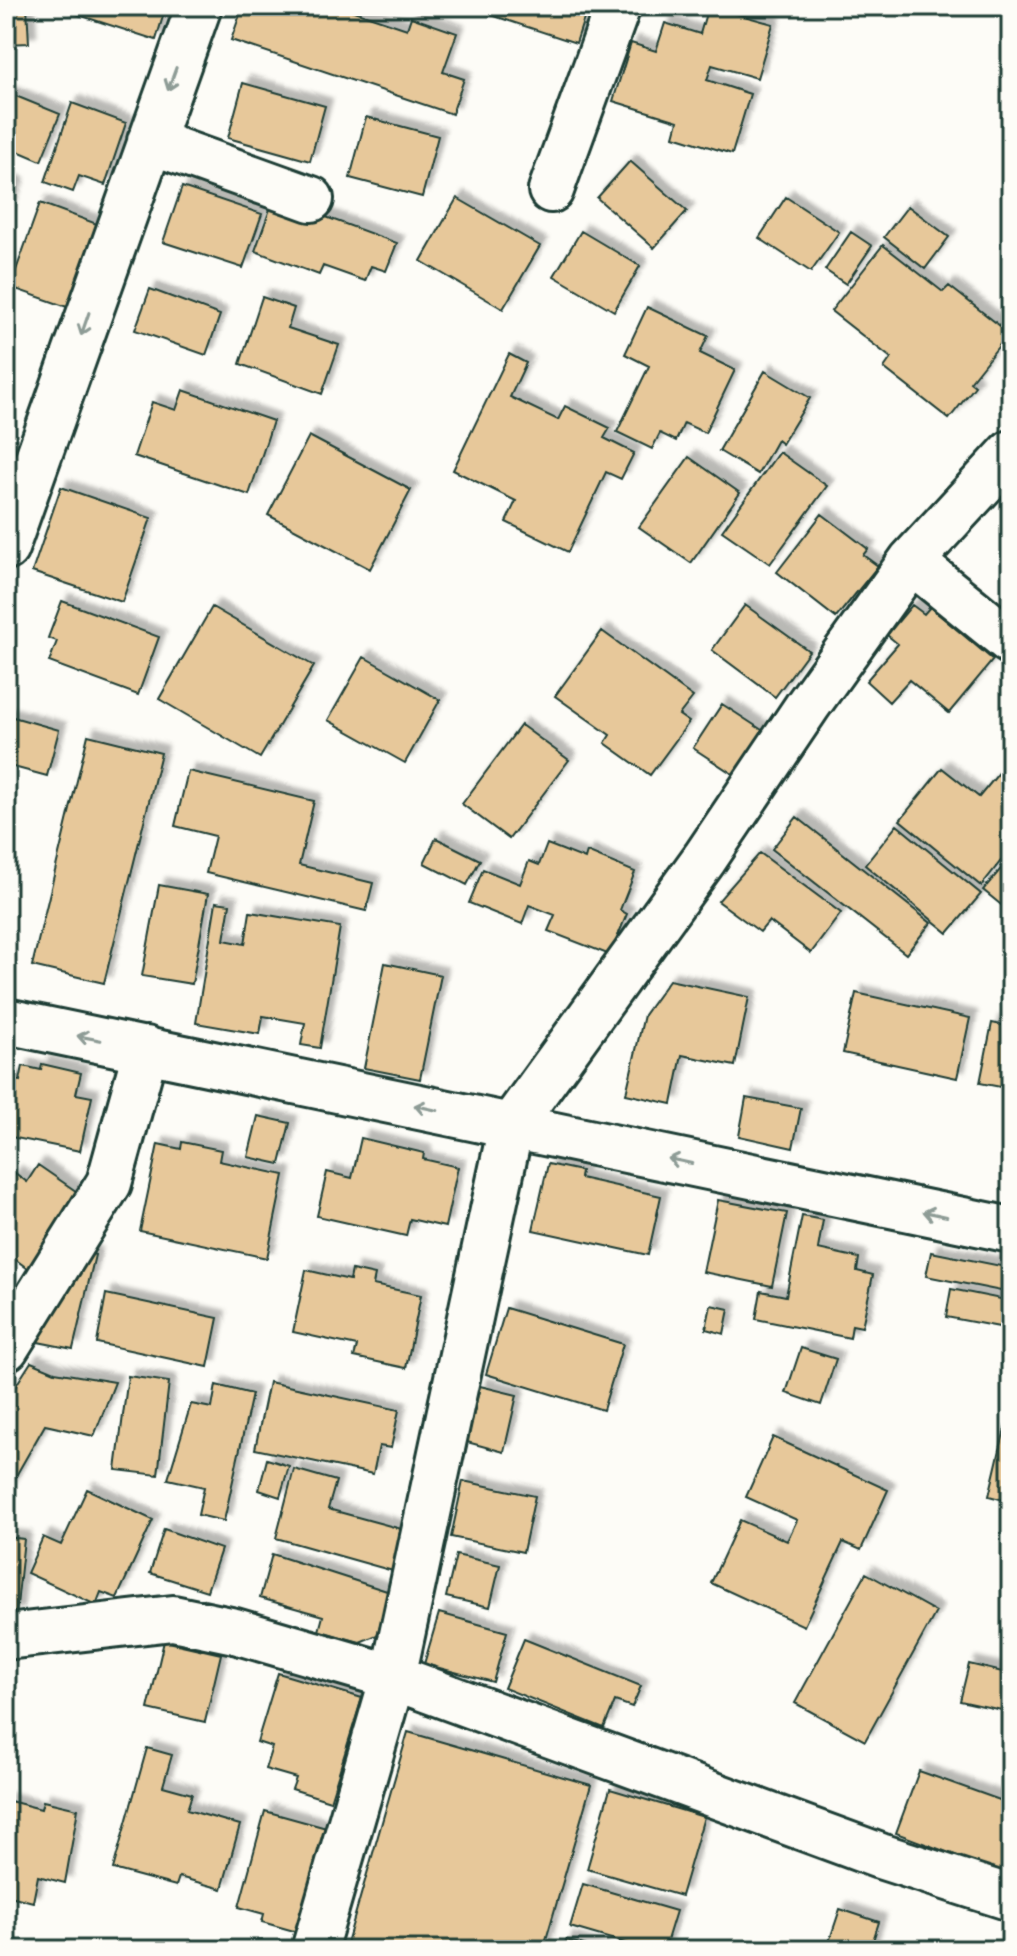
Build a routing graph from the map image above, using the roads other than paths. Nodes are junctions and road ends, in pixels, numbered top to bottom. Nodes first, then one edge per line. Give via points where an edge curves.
1 (199, 6) edge
2 (618, 6) edge
3 (150, 141) junction
4 (551, 190) dead end
5 (311, 199) dead end
6 (1011, 453) edge
7 (6, 548) edge
8 (911, 561) junction
9 (1011, 642) edge
10 (6, 1021) edge
11 (146, 1049) junction
12 (511, 1126) junction
13 (1011, 1230) edge
14 (6, 1348) edge
15 (6, 1637) edge
16 (393, 1677) junction
17 (1011, 1898) edge
18 (314, 1950) edge

1 -> 3 street
2 - 4 street
3 - 5 street
3 -> 7 street
6 - 8 street
8 - 9 street
8 - 12 street
11 -> 10 street
12 -> 11 street
11 - 14 street via 109,1183
13 -> 12 street
12 - 16 street
15 - 16 street via 173,1618
16 - 17 street via 880,1856
16 - 18 street

